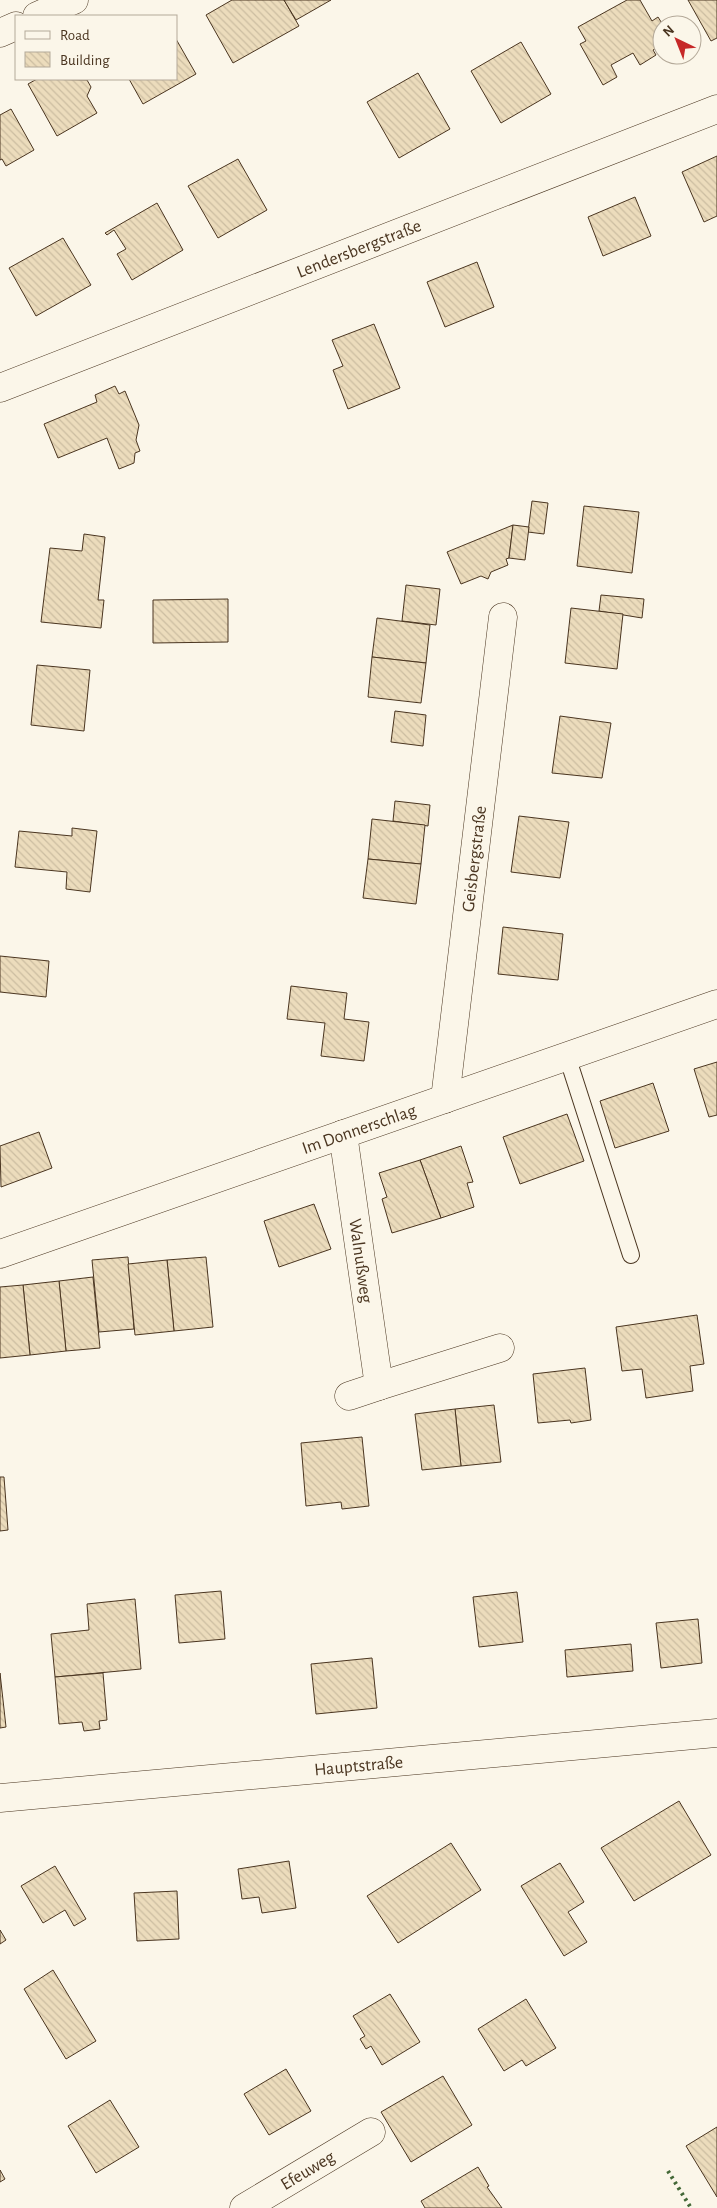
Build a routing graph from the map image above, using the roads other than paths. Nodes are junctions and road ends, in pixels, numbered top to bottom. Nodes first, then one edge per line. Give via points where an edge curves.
1 (74, 0) edge
2 (39, 15) edge
3 (15, 26) edge
4 (0, 33) edge
5 (717, 109) edge
6 (0, 388) edge
7 (503, 618) dead end
8 (717, 1004) edge
9 (568, 1056) junction
10 (445, 1099) junction
11 (343, 1134) junction
12 (0, 1254) edge
13 (631, 1255) dead end
14 (500, 1348) dead end
15 (379, 1386) junction
16 (349, 1396) dead end
17 (717, 1733) edge
18 (0, 1798) edge
19 (371, 2132) dead end
20 (244, 2208) edge

1 - 2 street
3 - 4 street
5 - 6 street, Lendersbergstraße
7 - 10 street, Geisbergstraße
8 - 9 street, Im Donnerschlag
9 - 10 street, Im Donnerschlag
9 - 13 lane
10 - 11 street, Im Donnerschlag
11 - 12 street, Im Donnerschlag
11 - 15 street, Walnußweg
14 - 15 street
15 - 16 street
17 - 18 street, Hauptstraße
19 - 20 street, Efeuweg

